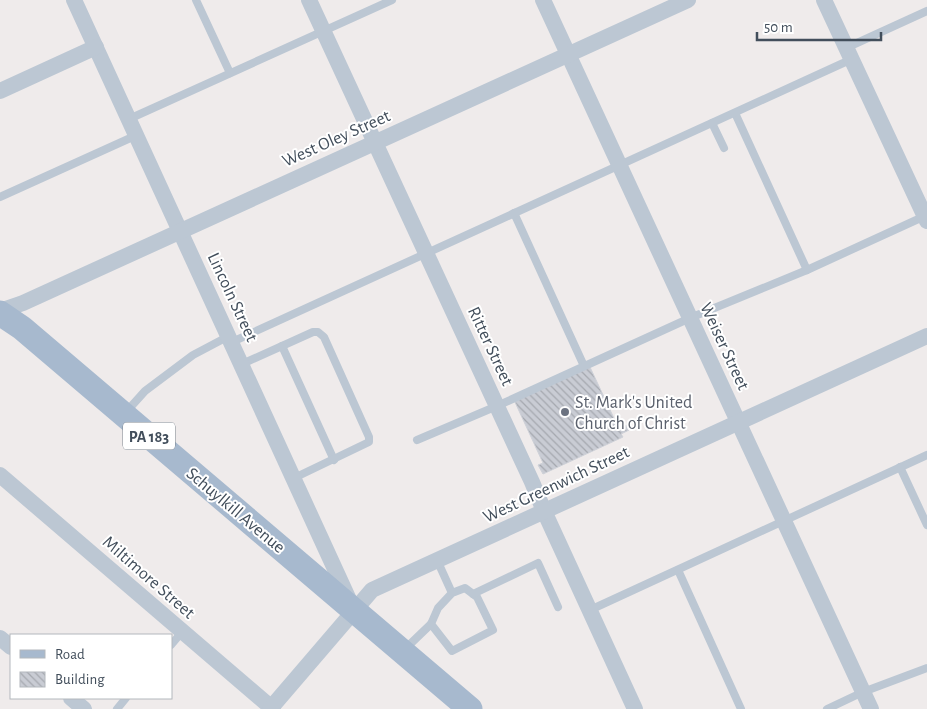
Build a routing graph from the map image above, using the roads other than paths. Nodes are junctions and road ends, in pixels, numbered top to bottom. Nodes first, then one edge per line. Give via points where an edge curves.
1 (74, 0) edge
2 (196, 0) edge
3 (309, 0) edge
4 (392, 0) edge
5 (543, 0) edge
6 (688, 0) edge
7 (824, 0) edge
8 (927, 11) edge
9 (323, 31) junction
10 (96, 47) junction
11 (568, 54) junction
12 (849, 54) junction
13 (230, 74) junction
14 (0, 91) edge
15 (735, 113) junction
16 (129, 119) junction
17 (712, 123) junction
18 (136, 135) junction
19 (374, 142) junction
20 (724, 148) dead end
21 (620, 166) junction
22 (0, 197) edge
23 (514, 214) junction
24 (926, 218) edge
25 (181, 231) junction
26 (426, 254) junction
27 (807, 270) junction
28 (0, 312) edge
29 (690, 318) junction
30 (927, 336) edge
31 (231, 339) junction
32 (282, 346) junction
33 (242, 364) junction
34 (584, 366) junction
35 (497, 406) junction
36 (124, 415) junction
37 (738, 422) junction
38 (416, 440) dead end
39 (927, 455) edge
40 (334, 460) junction
41 (900, 467) junction
42 (0, 475) edge
43 (294, 478) junction
44 (544, 511) junction
45 (784, 521) junction
46 (927, 525) edge
47 (437, 560) junction
48 (678, 570) junction
49 (452, 593) junction
50 (473, 594) junction
51 (558, 607) dead end
52 (354, 610) junction
53 (590, 610) junction
54 (431, 624) junction
55 (182, 632) junction
56 (0, 638) edge
57 (172, 644) edge
58 (10, 646) edge
59 (402, 652) junction
60 (927, 668) edge
61 (863, 692) junction
62 (72, 699) edge
63 (125, 699) edge
64 (84, 709) edge
65 (117, 709) edge
66 (271, 709) edge
67 (470, 709) edge
68 (635, 709) edge
69 (742, 709) edge
70 (827, 709) edge
71 (871, 709) edge

1 - 10 street, Lincoln Street
2 - 13 lane
3 - 9 street, Ritter Street
4 - 9 lane
5 - 11 street, Weiser Street
6 - 11 street, West Oley Street
7 - 12 street
8 - 12 lane
9 - 13 lane
9 - 19 street, Ritter Street
10 - 14 street
10 - 16 street, Lincoln Street
11 - 19 street, West Oley Street
11 - 21 street, Weiser Street
12 - 15 lane
12 - 24 street
13 - 16 lane
15 - 17 lane
15 - 27 lane
16 - 18 street, Lincoln Street
17 - 20 lane
17 - 21 lane
18 - 22 lane
18 - 25 street, Lincoln Street
19 - 25 street, West Oley Street
19 - 26 street, Ritter Street
21 - 23 lane
21 - 29 street, Weiser Street
23 - 26 lane
23 - 34 lane
24 - 27 lane
25 - 28 street, West Oley Street
25 - 31 street, Lincoln Street
26 - 31 lane
26 - 35 street, Ritter Street
27 - 29 lane
28 - 36 main road, Schuylkill Avenue / PA 183
29 - 34 lane
29 - 37 street, Weiser Street
30 - 37 street, West Greenwich Street
31 - 33 street, Lincoln Street
31 - 36 lane via 193,354 145,391
32 - 33 lane
32 - 40 lane
32 - 40 lane via 313,332 324,337 369,437 367,444
33 - 43 street, Lincoln Street
34 - 35 lane
35 - 38 lane
35 - 44 street, Ritter Street
36 - 52 main road, Schuylkill Avenue / PA 183
37 - 44 street, West Greenwich Street
37 - 45 street, Weiser Street
39 - 41 lane
40 - 43 lane
41 - 45 lane
41 - 46 lane
42 - 55 street, Miltimore Street
43 - 52 street, Lincoln Street
44 - 47 street, West Greenwich Street
44 - 53 street, Ritter Street
45 - 48 lane
45 - 61 street, Weiser Street
47 - 49 lane
47 - 52 street, West Greenwich Street via 372,590
48 - 53 lane
48 - 69 lane
49 - 50 lane via 465,588
49 - 54 lane via 438,608
50 - 51 lane via 538,563
50 - 54 lane via 493,630 452,651
52 - 59 main road, Schuylkill Avenue / PA 183
52 - 66 street, West Greenwich Street
53 - 68 street, Ritter Street
54 - 59 lane
55 - 57 lane
55 - 66 street, Miltimore Street
56 - 58 street
59 - 67 main road, Schuylkill Avenue / PA 183
60 - 61 lane
61 - 70 lane
61 - 71 street, Weiser Street
62 - 64 street
63 - 65 lane

